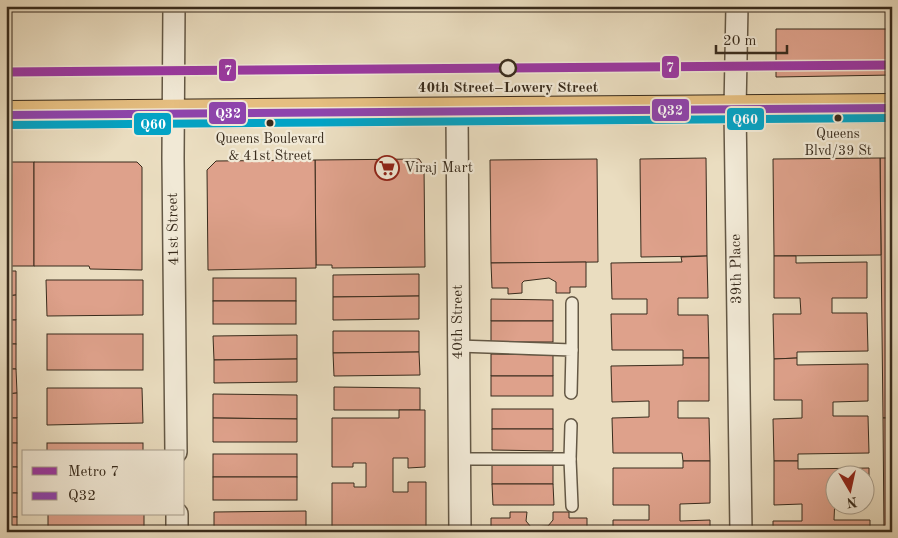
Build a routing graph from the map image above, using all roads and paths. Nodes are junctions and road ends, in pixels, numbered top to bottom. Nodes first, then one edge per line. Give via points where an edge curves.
1 (174, 6) edge
2 (737, 6) edge
3 (892, 108) edge
4 (735, 109) junction
5 (457, 113) junction
6 (6, 115) edge
7 (173, 115) junction
8 (572, 303) dead end
9 (458, 346) junction
10 (572, 350) junction
11 (571, 393) dead end
12 (571, 425) dead end
13 (176, 450) edge
14 (459, 459) junction
15 (570, 459) junction
16 (572, 506) dead end
17 (177, 516) edge
18 (177, 532) edge
19 (460, 532) edge
20 (741, 532) edge

1 - 7 street, 41st Street
2 - 4 street, 39th Place
3 - 4 main road
4 - 5 main road
4 - 20 street, 39th Place
5 - 7 main road
5 - 9 street, 40th Street
6 - 7 main road
7 - 13 street, 41st Street
8 - 10 lane
9 - 10 lane
9 - 14 street, 40th Street
10 - 11 lane
12 - 15 lane
14 - 15 lane
14 - 19 street, 40th Street
15 - 16 lane
17 - 18 street

